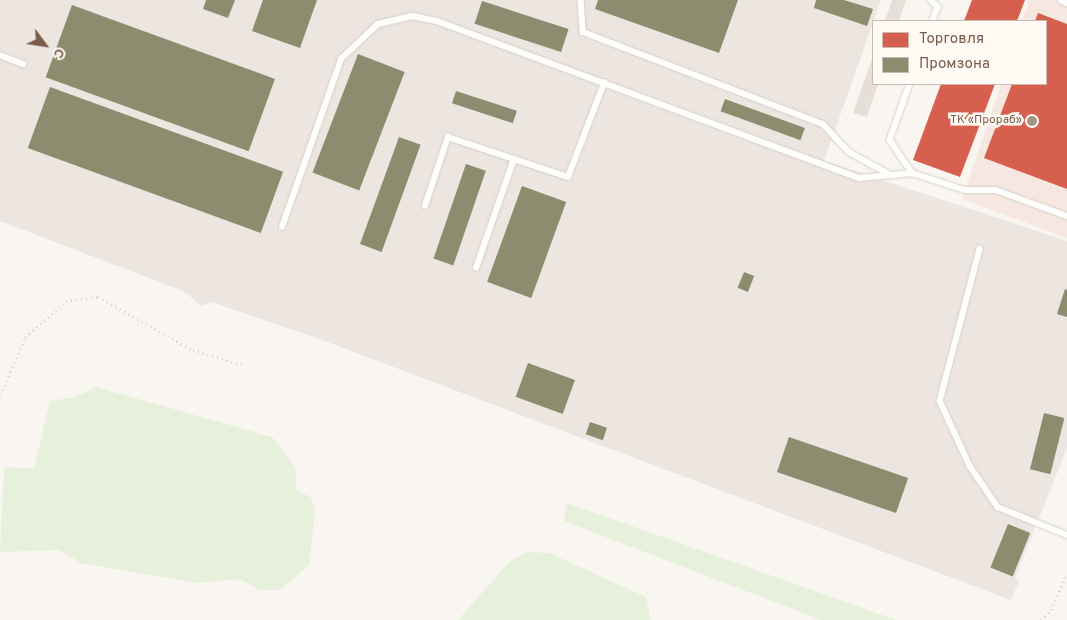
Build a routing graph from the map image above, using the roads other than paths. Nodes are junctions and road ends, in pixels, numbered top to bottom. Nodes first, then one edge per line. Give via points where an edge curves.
1 (581, 0) edge
2 (931, 0) edge
3 (1061, 0) edge
4 (1067, 3) edge
5 (932, 20) edge
6 (0, 55) edge
7 (23, 64) dead end
8 (604, 83) junction
9 (910, 85) edge
10 (514, 159) junction
11 (912, 173) junction
12 (893, 175) junction
13 (425, 206) dead end
14 (1067, 216) edge
15 (282, 227) dead end
16 (980, 249) dead end
17 (476, 268) dead end
18 (1067, 536) edge

1 - 12 lane via 583,32 823,124 850,152
2 - 5 lane via 938,7
3 - 4 lane
6 - 7 lane
8 - 10 lane via 568,177
8 - 12 lane via 860,178
8 - 15 lane via 437,21 413,16 378,24 341,59
9 - 11 lane via 890,140
10 - 13 lane via 448,137
10 - 17 lane
11 - 12 lane
11 - 14 lane via 965,190 996,190
16 - 18 lane via 940,401 970,466 998,507

